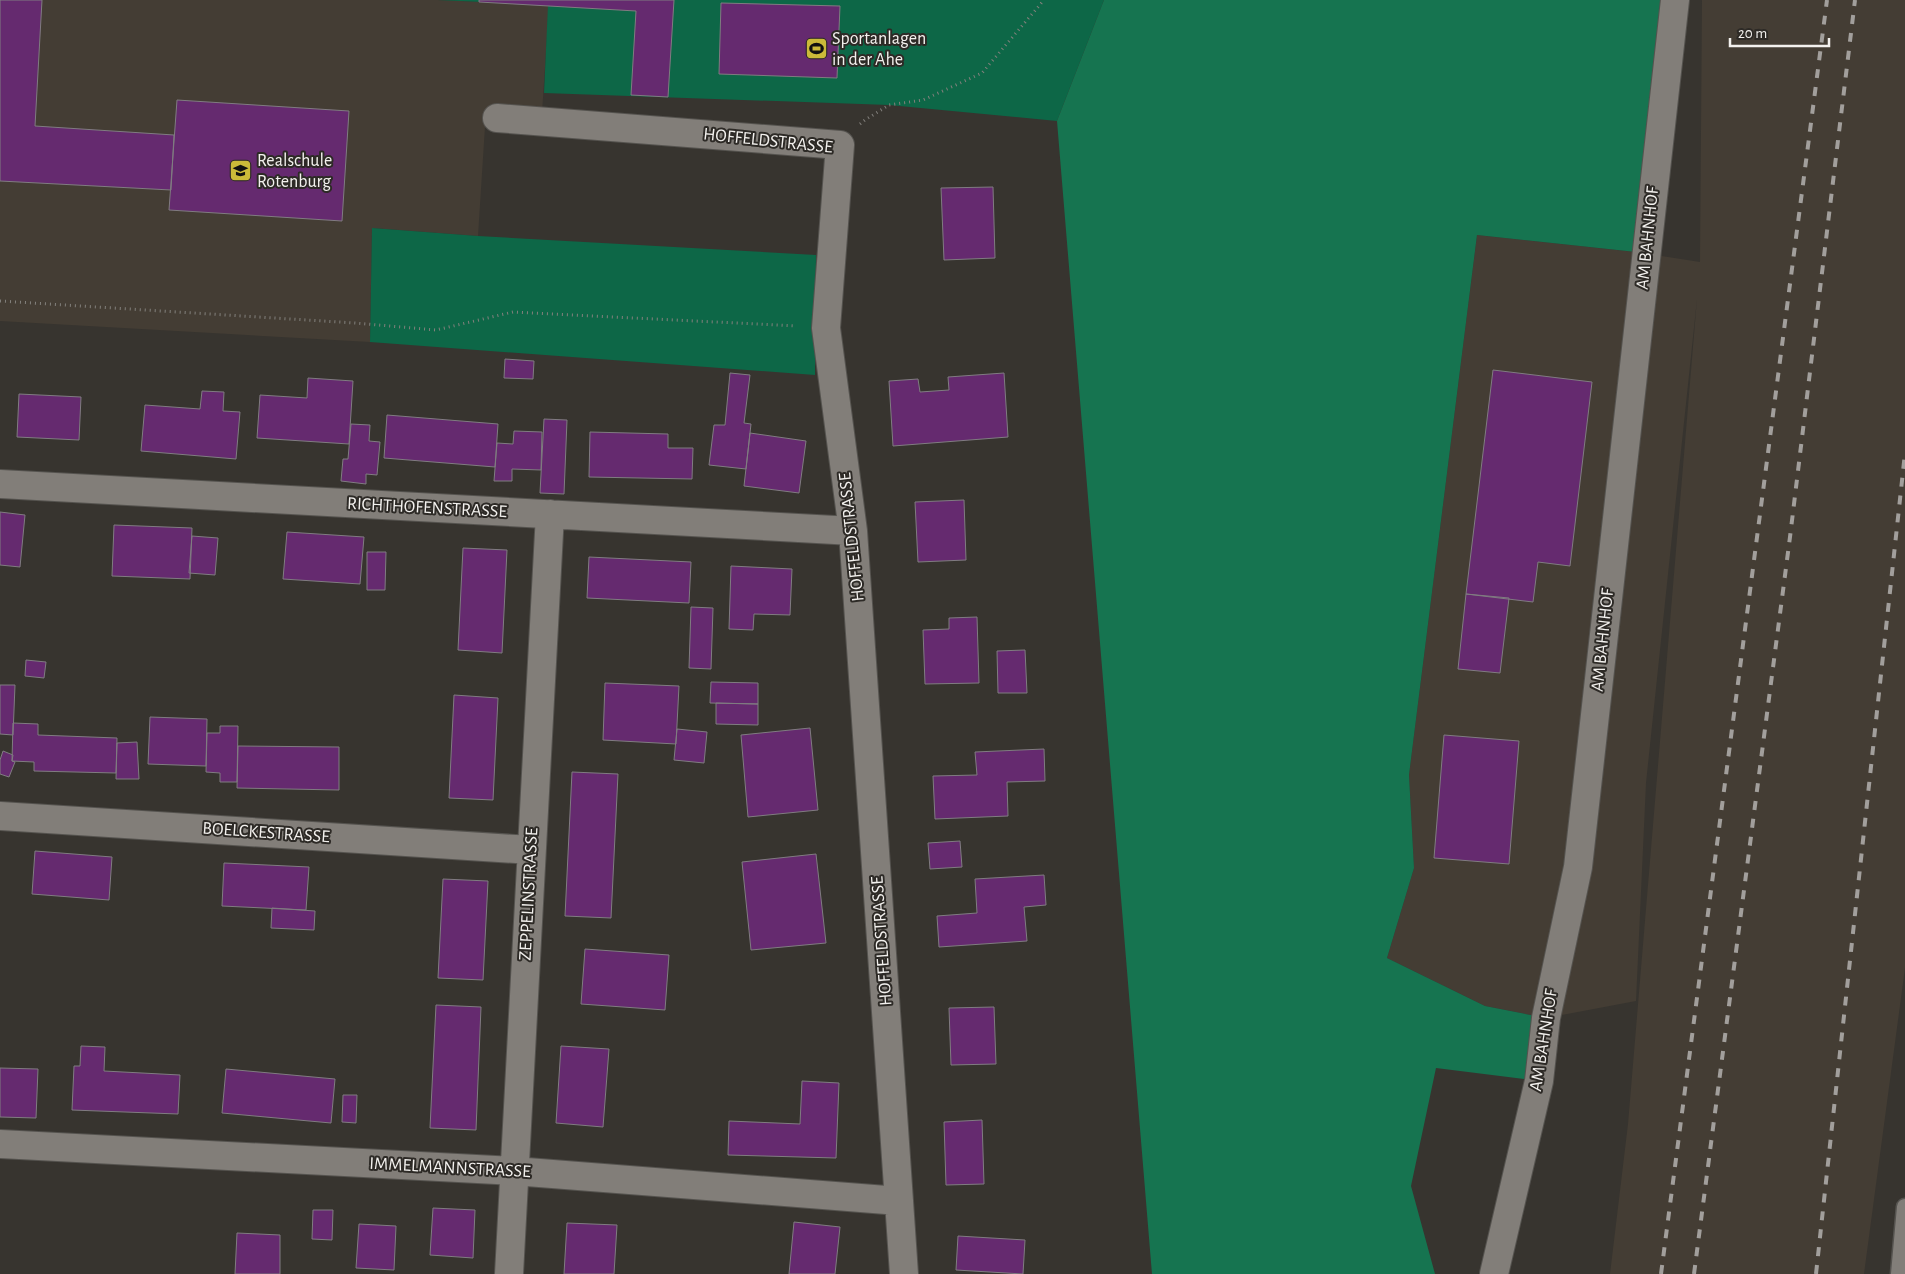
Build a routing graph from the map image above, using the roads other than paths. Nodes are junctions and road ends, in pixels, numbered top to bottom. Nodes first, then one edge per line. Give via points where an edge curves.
1 (1674, 0) edge
2 (498, 118) dead end
3 (0, 484) edge
4 (550, 514) junction
5 (854, 531) junction
6 (0, 816) edge
7 (532, 850) junction
8 (0, 1144) edge
9 (514, 1171) junction
10 (899, 1201) junction
11 (1905, 1207) edge
12 (509, 1274) edge
13 (904, 1274) edge
14 (1494, 1274) edge
15 (1899, 1274) edge

1 - 14 street, AM BAHNHOF via 1578,867 1546,1018 1539,1081
2 - 5 street, HOFFELDSTRASSE via 840,145 826,328
3 - 4 street, RICHTHOFENSTRASSE
4 - 5 street, RICHTHOFENSTRASSE
4 - 7 street, ZEPPELINSTRASSE
5 - 10 street, HOFFELDSTRASSE
6 - 7 street, BOELCKESTRASSE
7 - 9 street, ZEPPELINSTRASSE
8 - 9 street, IMMELMANNSTRASSE
9 - 10 street, IMMELMANNSTRASSE
9 - 12 street, ZEPPELINSTRASSE
10 - 13 street, HOFFELDSTRASSE
11 - 15 lane

